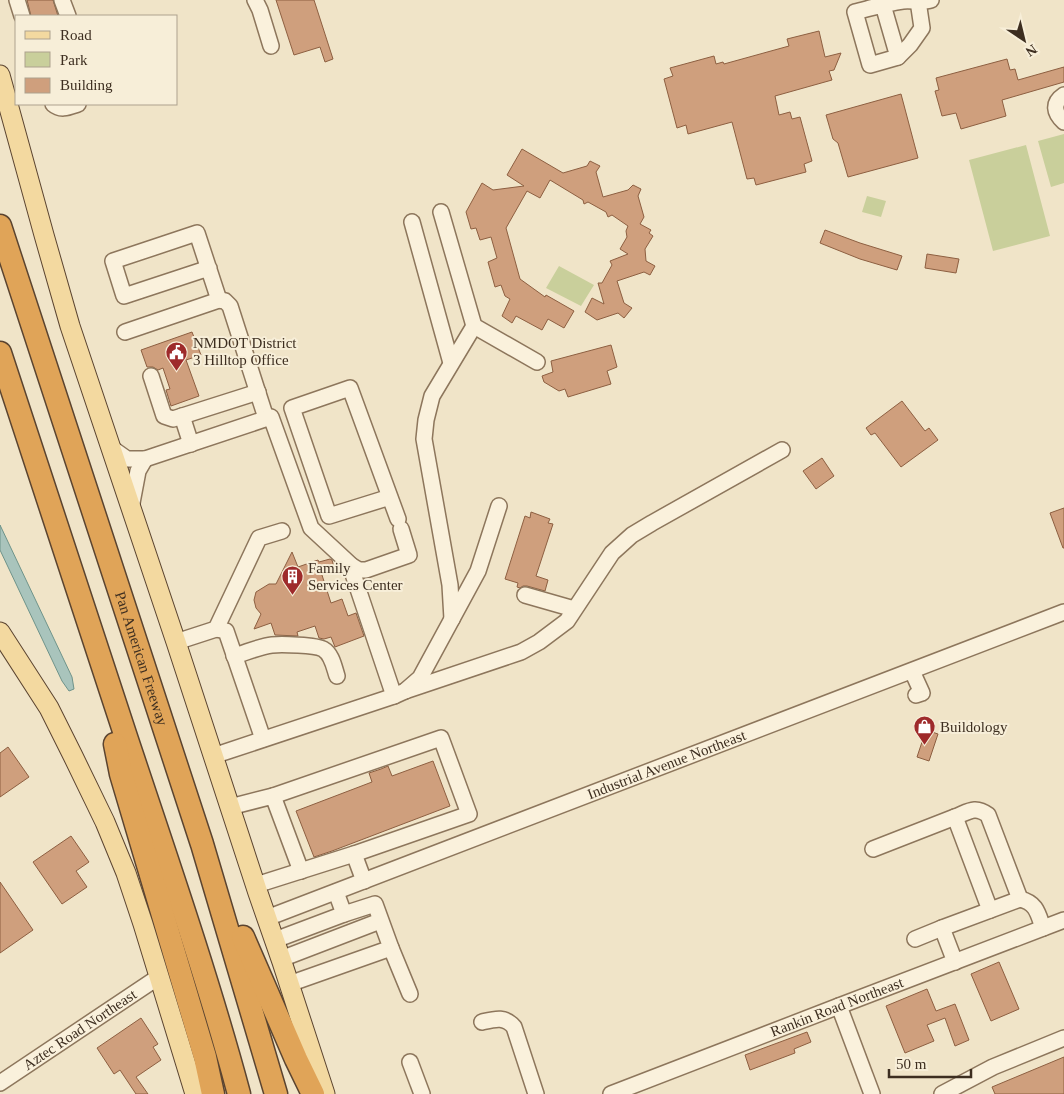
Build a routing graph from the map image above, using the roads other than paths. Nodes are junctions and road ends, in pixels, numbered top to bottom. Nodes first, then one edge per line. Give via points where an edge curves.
1 (17, 0) edge
2 (62, 0) edge
3 (255, 0) edge
4 (925, 1) edge
5 (883, 5) junction
6 (22, 15) edge
7 (68, 15) edge
8 (270, 46) dead end
9 (898, 57) junction
10 (0, 75) edge
11 (1064, 95) edge
12 (54, 105) edge
13 (75, 105) edge
14 (1064, 122) edge
15 (441, 212) dead end
16 (412, 222) dead end
17 (0, 226) edge
18 (209, 268) junction
19 (219, 300) junction
20 (474, 326) junction
21 (125, 332) dead end
22 (0, 353) edge
23 (537, 362) dead end
24 (451, 363) junction
25 (151, 376) dead end
26 (258, 392) junction
27 (182, 416) junction
28 (266, 418) junction
29 (191, 444) junction
30 (110, 447) junction
31 (782, 450) dead end
32 (145, 459) junction
33 (390, 497) junction
34 (499, 506) dead end
35 (130, 508) junction
36 (282, 531) dead end
37 (352, 566) junction
38 (525, 595) dead end
39 (574, 610) junction
40 (1064, 612) edge
41 (452, 619) junction
42 (88, 626) junction
43 (216, 629) junction
44 (0, 632) edge
45 (176, 642) junction
46 (234, 656) junction
47 (912, 670) junction
48 (337, 676) dead end
49 (400, 693) junction
50 (916, 695) dead end
51 (263, 739) junction
52 (212, 756) junction
53 (273, 796) junction
54 (230, 807) junction
55 (955, 817) junction
56 (202, 844) junction
57 (873, 849) dead end
58 (354, 854) junction
59 (301, 871) junction
60 (364, 881) junction
61 (256, 886) junction
62 (336, 892) junction
63 (1020, 899) junction
64 (990, 910) junction
65 (344, 914) junction
66 (267, 918) junction
67 (1064, 920) edge
68 (380, 921) junction
69 (942, 928) junction
70 (1043, 928) junction
71 (915, 939) dead end
72 (275, 940) junction
73 (391, 948) junction
74 (281, 958) junction
75 (955, 962) junction
76 (160, 976) junction
77 (289, 984) junction
78 (410, 994) dead end
79 (839, 1006) junction
80 (482, 1022) dead end
81 (1064, 1038) edge
82 (410, 1062) dead end
83 (0, 1083) edge
84 (195, 1094) edge
85 (213, 1094) edge
86 (239, 1094) edge
87 (276, 1094) edge
88 (313, 1094) edge
89 (325, 1094) edge
90 (422, 1094) edge
91 (536, 1094) edge
92 (612, 1094) edge
93 (872, 1094) edge
94 (942, 1094) edge

1 - 6 street
2 - 7 street
3 - 8 street
4 - 5 street via 904,0
4 - 9 street via 922,28
5 - 9 street
5 - 9 street via 855,12 870,66
10 - 30 main road via 70,326
11 - 14 street via 1056,108 1058,117
12 - 13 street via 65,109
15 - 20 street
16 - 24 street
17 - 56 highway, Pan American Freeway
18 - 18 street via 197,233 113,262 124,296
18 - 19 street
19 - 21 street
19 - 26 street via 230,306
20 - 23 street
20 - 24 street
22 - 42 highway
24 - 41 street via 432,396 424,439 450,584
25 - 27 street via 164,416 174,419
26 - 27 street
26 - 28 street
27 - 29 street
28 - 29 street
28 - 37 street via 271,417 311,528
29 - 32 street
30 - 32 street via 127,459
30 - 35 main road
31 - 39 street via 632,535 612,553
32 - 35 street via 138,471
33 - 33 street via 350,388 292,408 329,516
33 - 37 street via 409,555 366,570
34 - 41 street via 478,571
35 - 45 main road
36 - 43 street via 259,538
37 - 49 street
38 - 39 street
39 - 49 street via 567,621 521,652
40 - 47 street, Industrial Avenue Northeast
41 - 49 street via 420,678
42 - 85 highway via 121,774 205,1057
42 - 86 highway via 177,892
43 - 45 street
43 - 46 street via 226,631
44 - 76 main road via 49,708 104,822 126,873
45 - 52 main road
46 - 48 street via 271,645 322,648 332,660
46 - 51 street
47 - 50 street via 922,693
47 - 60 street, Industrial Avenue Northeast
49 - 51 street
51 - 52 street
52 - 54 main road
53 - 54 street
53 - 58 street via 441,738 469,814
53 - 59 street
54 - 61 main road
55 - 57 street
55 - 63 street via 976,809 988,815
55 - 64 street
56 - 87 highway, Pan American Freeway
56 - 88 highway
58 - 59 street
58 - 60 street
59 - 61 street
60 - 62 street, Industrial Avenue Northeast
61 - 66 main road
62 - 65 street
62 - 66 street, Industrial Avenue Northeast
63 - 64 street
63 - 70 street via 1034,906
64 - 69 street
65 - 68 street via 375,904
65 - 72 street
66 - 72 main road
67 - 70 street, Rankin Road Northeast
68 - 73 street
68 - 74 street
69 - 71 street
69 - 75 street
70 - 75 street, Rankin Road Northeast
72 - 74 main road
73 - 77 street
73 - 78 street
74 - 77 main road
75 - 79 street, Rankin Road Northeast
76 - 83 street, Aztec Road Northeast
76 - 84 main road
77 - 89 main road
79 - 92 street, Rankin Road Northeast
79 - 93 street
80 - 91 street via 502,1018 514,1027
81 - 94 street via 993,1067
82 - 90 street

